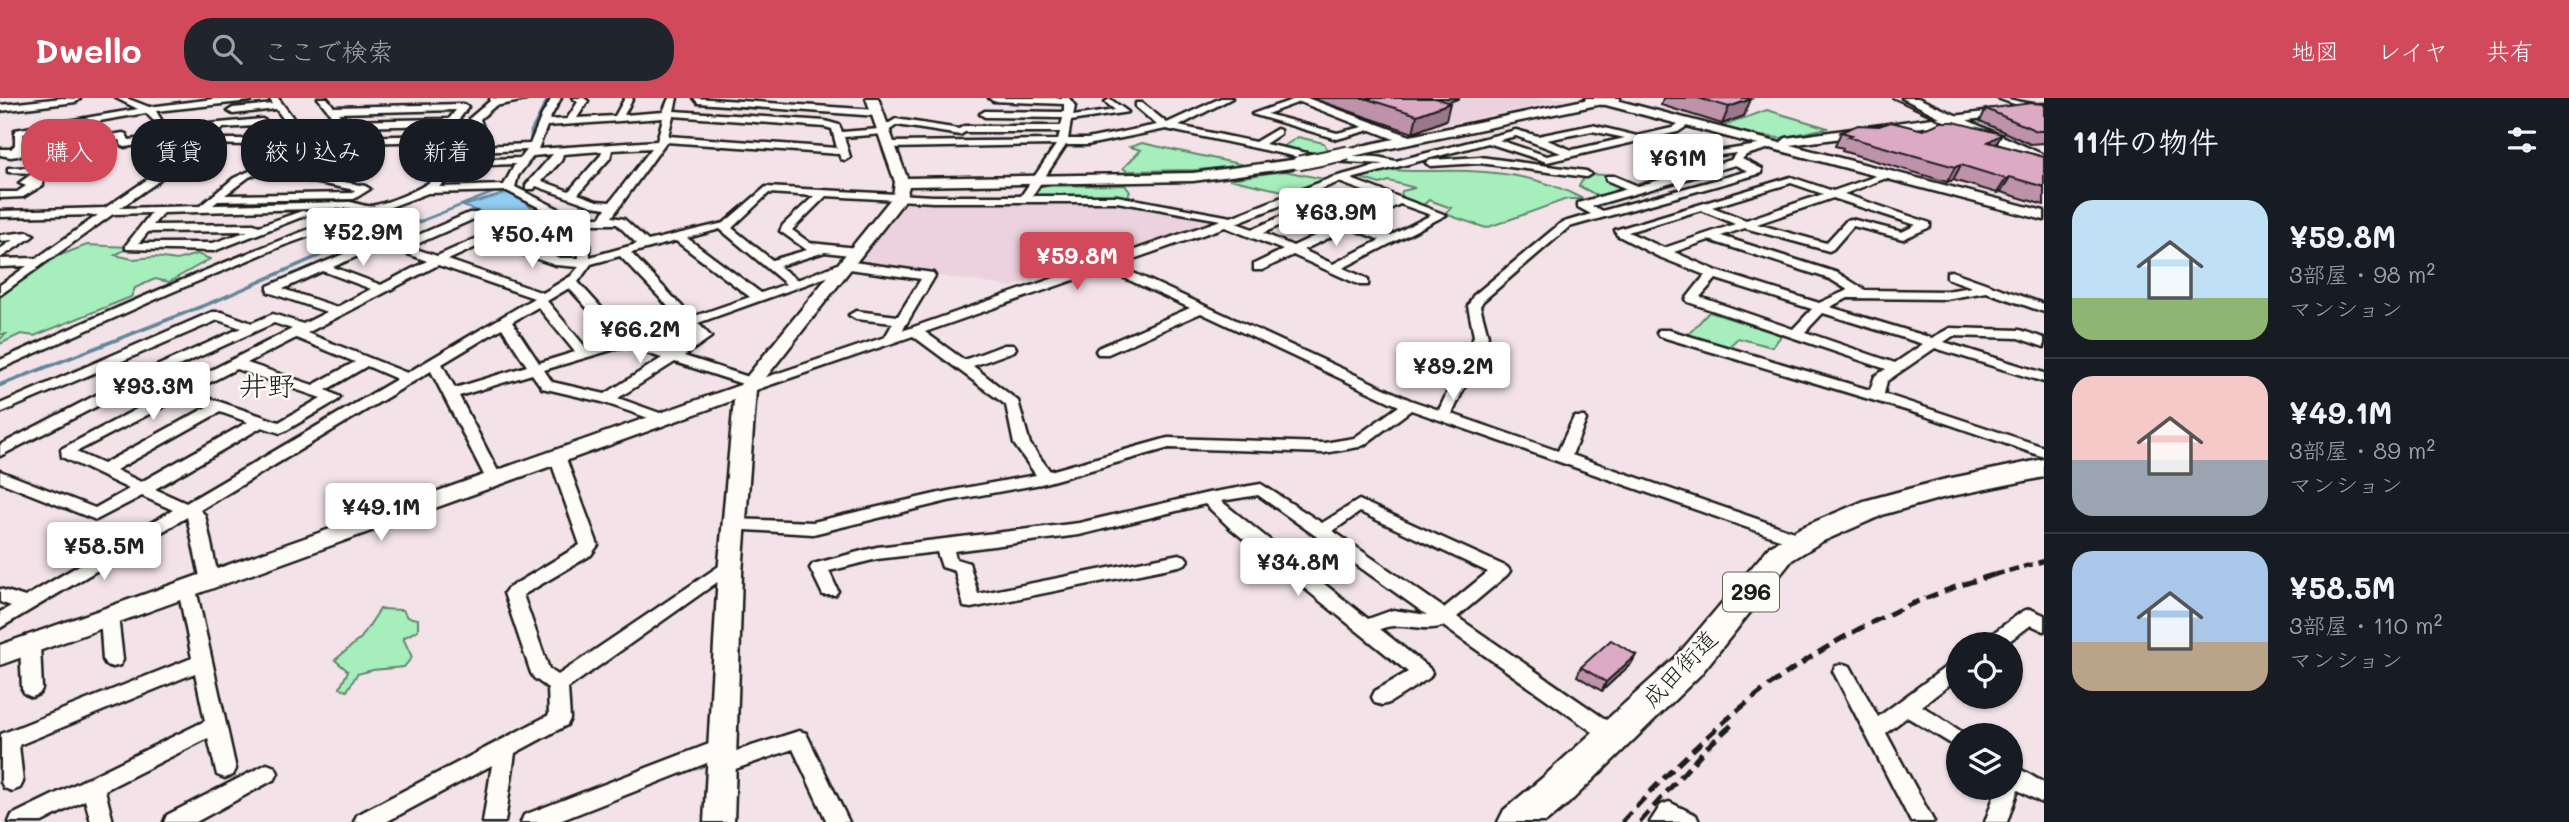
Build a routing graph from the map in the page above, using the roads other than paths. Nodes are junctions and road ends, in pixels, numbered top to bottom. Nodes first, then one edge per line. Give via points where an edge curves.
1 (35, 98) edge
2 (120, 98) edge
3 (250, 98) edge
4 (372, 98) edge
5 (431, 98) edge
6 (470, 98) edge
7 (521, 98) edge
8 (557, 98) edge
9 (576, 98) edge
10 (629, 98) edge
11 (673, 98) edge
12 (698, 98) edge
13 (1228, 98) edge
14 (1908, 98) edge
15 (2001, 98) edge
16 (76, 99) edge
17 (998, 99) edge
18 (1068, 99) edge
19 (1299, 99) edge
20 (1602, 99) edge
21 (493, 101) edge
22 (174, 102) edge
23 (276, 102) edge
24 (1110, 102) dead end
25 (327, 104) edge
26 (1139, 105) dead end
27 (463, 107) junction
28 (425, 108) junction
29 (2042, 109) edge
30 (7, 110) edge
31 (1123, 112) junction
32 (153, 114) junction
33 (985, 114) junction
34 (666, 116) junction
35 (618, 118) junction
36 (745, 118) junction
37 (158, 119) edge
38 (289, 119) edge
39 (338, 119) edge
40 (454, 119) edge
41 (475, 119) edge
42 (1954, 119) junction
43 (570, 121) junction
44 (1067, 121) junction
45 (1687, 122) junction
46 (117, 123) edge
47 (543, 123) junction
48 (881, 123) edge
49 (1139, 124) dead end
50 (220, 126) joint
51 (399, 126) edge
52 (737, 126) junction
53 (1169, 127) junction
54 (1376, 127) junction
55 (962, 130) junction
56 (18, 132) junction
57 (1277, 132) dead end
58 (837, 135) junction
59 (385, 137) edge
60 (793, 139) junction
61 (1486, 139) junction
62 (1538, 139) junction
63 (1636, 139) junction
64 (1408, 140) junction
65 (661, 141) junction
66 (131, 143) edge
67 (943, 144) junction
68 (1062, 144) junction
69 (1774, 144) junction
70 (1258, 145) junction
71 (608, 147) junction
72 (495, 151) edge
73 (559, 151) junction
74 (0, 152) edge
75 (14, 152) junction
76 (1749, 152) junction
77 (529, 154) junction
78 (1572, 154) junction
79 (1717, 154) dead end
80 (495, 158) edge
81 (0, 160) edge
82 (2044, 160) edge
83 (1738, 161) junction
84 (1396, 164) junction
85 (6, 171) edge
86 (1586, 174) dead end
87 (1892, 174) junction
88 (0, 177) edge
89 (1341, 178) junction
90 (1610, 178) dead end
91 (1037, 180) junction
92 (151, 182) edge
93 (439, 182) edge
94 (476, 182) edge
95 (534, 182) junction
96 (509, 184) junction
97 (901, 189) junction
98 (1637, 189) junction
99 (426, 190) junction
100 (823, 192) junction
101 (523, 194) junction
102 (572, 194) junction
103 (0, 195) edge
104 (1833, 196) junction
105 (327, 197) junction
106 (216, 198) junction
107 (1025, 198) junction
108 (1287, 200) junction
109 (1400, 200) junction
110 (1990, 200) junction
111 (613, 205) junction
112 (1701, 206) junction
113 (315, 208) junction
114 (552, 208) junction
115 (1309, 208) junction
116 (201, 210) junction
117 (370, 210) junction
118 (109, 211) junction
119 (159, 211) junction
120 (0, 214) edge
121 (1599, 215) junction
122 (2044, 215) edge
123 (576, 219) junction
124 (605, 220) junction
125 (405, 222) dead end
126 (1228, 222) junction
127 (1349, 224) junction
128 (1747, 225) junction
129 (727, 226) junction
130 (269, 227) junction
131 (509, 227) junction
132 (144, 229) junction
133 (1254, 233) junction
134 (0, 237) edge
135 (679, 237) junction
136 (1711, 237) junction
137 (486, 238) junction
138 (1390, 240) junction
139 (646, 246) junction
140 (400, 247) junction
141 (822, 249) junction
142 (1293, 250) junction
143 (623, 252) junction
144 (1661, 253) junction
145 (0, 254) edge
146 (438, 260) junction
147 (40, 262) junction
148 (585, 262) junction
149 (849, 262) junction
150 (0, 263) edge
151 (1105, 264) junction
152 (770, 265) junction
153 (322, 267) junction
154 (1258, 267) dead end
155 (1334, 268) junction
156 (1713, 274) junction
157 (1951, 275) dead end
158 (571, 282) junction
159 (1364, 282) dead end
160 (794, 285) junction
161 (1986, 288) junction
162 (1, 289) edge
163 (381, 289) junction
164 (1862, 294) junction
165 (758, 297) junction
166 (543, 300) junction
167 (1819, 308) junction
168 (1200, 309) junction
169 (2044, 309) edge
170 (338, 311) junction
171 (856, 315) dead end
172 (902, 320) junction
173 (505, 322) junction
174 (689, 322) junction
175 (252, 327) junction
176 (300, 331) junction
177 (915, 331) junction
178 (1664, 333) dead end
179 (1796, 334) junction
180 (890, 340) junction
181 (624, 341) junction
182 (2044, 343) edge
183 (1931, 344) junction
184 (1009, 348) dead end
185 (1103, 351) dead end
186 (583, 353) junction
187 (675, 358) junction
188 (366, 361) junction
189 (235, 364) junction
190 (435, 364) junction
191 (0, 365) edge
192 (100, 365) junction
193 (963, 365) junction
194 (535, 368) junction
195 (1897, 368) junction
196 (2043, 377) edge
197 (141, 378) junction
198 (410, 379) junction
199 (750, 386) junction
200 (313, 391) junction
201 (180, 392) junction
202 (450, 394) junction
203 (1876, 397) junction
204 (607, 399) junction
205 (1409, 405) junction
206 (220, 406) junction
207 (0, 409) edge
208 (1443, 418) junction
209 (663, 419) junction
210 (1579, 420) dead end
211 (261, 421) junction
212 (0, 451) edge
213 (2044, 452) edge
214 (557, 456) junction
215 (1563, 458) junction
216 (2044, 468) edge
217 (103, 471) junction
218 (0, 476) edge
219 (1046, 477) junction
220 (494, 479) junction
221 (143, 489) junction
222 (1208, 498) junction
223 (188, 510) junction
224 (734, 525) junction
225 (1322, 531) junction
226 (1800, 540) junction
227 (944, 546) junction
228 (1179, 560) dead end
229 (731, 566) junction
230 (209, 581) junction
231 (187, 589) junction
232 (829, 591) dead end
233 (0, 595) edge
234 (27, 606) junction
235 (109, 616) junction
236 (1444, 617) junction
237 (0, 621) edge
238 (2044, 624) edge
239 (1367, 626) junction
240 (2008, 632) edge
241 (30, 645) junction
242 (0, 655) edge
243 (113, 660) dead end
244 (202, 662) junction
245 (1843, 671) dead end
246 (1946, 677) edge
247 (558, 685) junction
248 (32, 689) dead end
249 (1382, 697) dead end
250 (1906, 706) junction
251 (216, 725) junction
252 (1876, 729) junction
253 (1946, 732) edge
254 (1614, 736) junction
255 (505, 748) junction
256 (722, 756) junction
257 (225, 769) dead end
258 (267, 773) dead end
259 (12, 782) dead end
260 (2023, 784) edge
261 (93, 786) junction
262 (2044, 794) edge
263 (2004, 800) edge
264 (20, 822) edge
265 (102, 822) edge
266 (175, 822) edge
267 (365, 822) edge
268 (494, 822) edge
269 (533, 822) edge
270 (719, 822) edge
271 (838, 822) edge
272 (1518, 822) edge
273 (1661, 822) edge
274 (1688, 822) edge
275 (1923, 822) edge
276 (1996, 822) edge

1 - 30 street
2 - 32 street
3 - 22 street
4 - 25 street
5 - 28 street
6 - 27 street
7 - 21 street
8 - 47 street
9 - 43 street via 583,101
10 - 35 street
11 - 34 street
12 - 48 street
13 - 53 street
14 - 42 street
15 - 29 street
16 - 30 street
17 - 18 street
17 - 33 street
18 - 44 street
19 - 54 street
19 - 54 street via 1257,114 1335,136
20 - 45 street
20 - 64 street
21 - 41 street
22 - 32 street
23 - 32 street
23 - 38 street
24 - 31 street
25 - 28 street
25 - 39 street
26 - 53 street
27 - 28 street
27 - 40 street
29 - 42 street
30 - 56 street via 12,128
31 - 44 street
31 - 49 street
32 - 37 street
32 - 46 street
32 - 56 street
33 - 44 street
33 - 55 street
34 - 35 street
34 - 36 street
34 - 52 street
34 - 65 street
35 - 43 street
36 - 52 street
36 - 58 street via 825,124 836,127
42 - 69 street
42 - 82 street
43 - 47 street
44 - 55 street
44 - 68 street
45 - 63 street via 1675,130
45 - 69 street
47 - 77 street
48 - 55 street
48 - 58 street
48 - 67 street
48 - 97 street
50 - 50 street via 234,125 261,122 247,142 206,142
51 - 59 street
52 - 60 street
53 - 68 street
53 - 70 street via 1224,133
54 - 64 street
55 - 67 street
56 - 75 street via 20,146
57 - 70 street
58 - 60 street via 844,154
60 - 65 street
61 - 62 street via 1516,133
61 - 78 street via 1540,158
61 - 84 street
62 - 63 street via 1592,128
62 - 78 street
63 - 78 street
64 - 91 street, bridge via 1373,148 1351,147 1299,163 1193,177
65 - 71 street
65 - 111 street
66 - 75 street via 125,144 123,136
67 - 68 street
68 - 91 street
69 - 76 street
69 - 87 street
70 - 84 street via 1312,157
71 - 73 street
71 - 102 street via 606,156
72 - 77 street
73 - 77 street
73 - 95 street
74 - 75 street
75 - 81 street
76 - 79 street
76 - 83 street via 1742,153
77 - 80 street
77 - 96 street
83 - 98 street
83 - 121 street via 1758,171
84 - 86 street via 1480,160
84 - 89 street
85 - 88 street
85 - 103 street via 46,170 24,183 39,183 19,195
87 - 104 street
87 - 110 street
89 - 108 street
89 - 109 street
90 - 98 street
91 - 97 street
91 - 107 street
92 - 118 street
93 - 99 street
94 - 96 street
95 - 101 street
95 - 102 street
96 - 99 street
96 - 101 street
97 - 100 street
97 - 107 street
97 - 149 street
98 - 121 street via 1582,205
99 - 117 street
100 - 129 street via 766,190
100 - 141 street via 786,231 807,246
101 - 114 street
102 - 111 street via 596,205
104 - 112 street via 1791,180
104 - 128 street
104 - 128 street via 1926,225 1903,236 1851,222 1829,247
105 - 106 street
105 - 106 street via 354,196 365,190 261,169 252,170
105 - 113 street
106 - 116 street
107 - 126 street via 1117,199 1220,216
108 - 115 street
108 - 126 street
109 - 127 street
109 - 138 street via 1440,215
110 - 122 street
110 - 122 street
111 - 124 street
112 - 128 street
112 - 144 street via 1621,230
113 - 116 street
113 - 117 street via 350,205
113 - 130 street
114 - 123 street
114 - 131 street
115 - 127 street
115 - 133 street
116 - 119 street
117 - 125 street
117 - 191 street via 166,290
118 - 119 street
118 - 120 street
118 - 147 street
119 - 132 street
121 - 208 street via 1560,228 1477,299 1474,306 1481,336
123 - 124 street
123 - 148 street via 583,225
124 - 139 street via 620,220
126 - 133 street
126 - 151 street
127 - 138 street
127 - 142 street
128 - 136 street
129 - 135 street
129 - 152 street
130 - 132 street
130 - 132 street via 214,247 130,247
131 - 137 street
131 - 140 street via 473,215
133 - 142 street
134 - 145 street via 28,236
135 - 139 street
135 - 165 street
136 - 144 street
136 - 164 street via 1834,276
137 - 146 street
137 - 148 street via 559,262
138 - 155 street
139 - 143 street
140 - 146 street
140 - 153 street via 383,241
141 - 149 street
141 - 152 street
142 - 154 street
142 - 155 street
143 - 148 street
143 - 174 street
144 - 156 street
146 - 163 street
146 - 166 street
147 - 150 street
147 - 162 street
148 - 158 street
149 - 160 street
149 - 172 street via 929,276
149 - 199 street
151 - 168 street
151 - 177 street
152 - 160 street
153 - 163 street
153 - 170 street via 272,289
155 - 159 street
156 - 167 street
156 - 179 street via 1692,299
157 - 161 street
158 - 166 street
158 - 181 street
160 - 165 street
161 - 164 street via 1946,295
161 - 169 street
163 - 170 street
164 - 167 street via 1832,298
165 - 174 street
166 - 173 street
166 - 186 street
167 - 179 street
167 - 183 street
168 - 185 street
168 - 205 street
170 - 176 street
171 - 172 street
172 - 180 street
173 - 190 street
173 - 194 street
174 - 181 street
174 - 187 street via 704,337
175 - 176 street via 273,318
175 - 192 street via 217,315
175 - 197 street
176 - 188 street
176 - 189 street
177 - 180 street
177 - 193 street
178 - 203 street
179 - 195 street
180 - 199 street
181 - 186 street
181 - 187 street
182 - 183 street via 2020,334 1950,332
183 - 195 street
183 - 196 street
184 - 193 street
186 - 194 street
187 - 199 street
187 - 204 street
188 - 198 street
188 - 200 street
189 - 200 street
189 - 201 street
190 - 198 street
190 - 202 street
192 - 197 street
192 - 207 street
193 - 219 street via 1013,404 1016,434
194 - 202 street
194 - 204 street via 547,385
195 - 203 street via 1880,379
197 - 201 street
197 - 212 street
198 - 223 street
199 - 209 street
199 - 224 street via 741,420
200 - 211 street via 333,397 280,428
201 - 206 street
201 - 217 street via 69,449 68,454
202 - 220 street
203 - 213 street
204 - 209 street
205 - 208 street
205 - 219 street via 1359,442 1324,448 1168,443
206 - 211 street
206 - 217 street
208 - 215 street
209 - 214 street
210 - 215 street
211 - 221 street
214 - 220 street
214 - 247 street via 589,545 513,593 541,673
215 - 226 street
216 - 226 highway, 成田街道 / 296 via 1868,508
217 - 221 street
218 - 221 street via 96,515
219 - 224 street via 813,527
220 - 230 street
221 - 223 street
222 - 225 street via 1261,489
222 - 227 street via 1079,529
222 - 239 street
223 - 230 street via 197,514
223 - 234 street
224 - 229 street
225 - 236 street
225 - 236 street via 1359,505 1501,571
226 - 254 highway, 成田街道 / 296 via 1781,553 1688,666
227 - 228 street via 948,563 963,567 971,602
227 - 232 street via 877,553 819,568
229 - 247 street
229 - 256 street
230 - 231 street
231 - 235 street
231 - 244 street
233 - 234 street
234 - 237 street
235 - 241 street
235 - 243 street
236 - 239 street via 1433,622 1393,617
236 - 254 street
238 - 240 street via 2030,616
239 - 249 street via 1422,673
241 - 242 street
241 - 248 street
244 - 251 street
244 - 259 street via 8,740
245 - 252 street
246 - 250 street
247 - 255 street via 560,719
250 - 252 street
250 - 253 street
251 - 257 street
251 - 261 street
252 - 275 street
254 - 272 highway, 成田街道 / 296
255 - 267 street
255 - 268 street
256 - 269 street
256 - 270 street
256 - 271 street via 799,739
258 - 266 street
260 - 262 street
261 - 264 street
261 - 265 street
263 - 276 street
273 - 274 street via 1669,812

